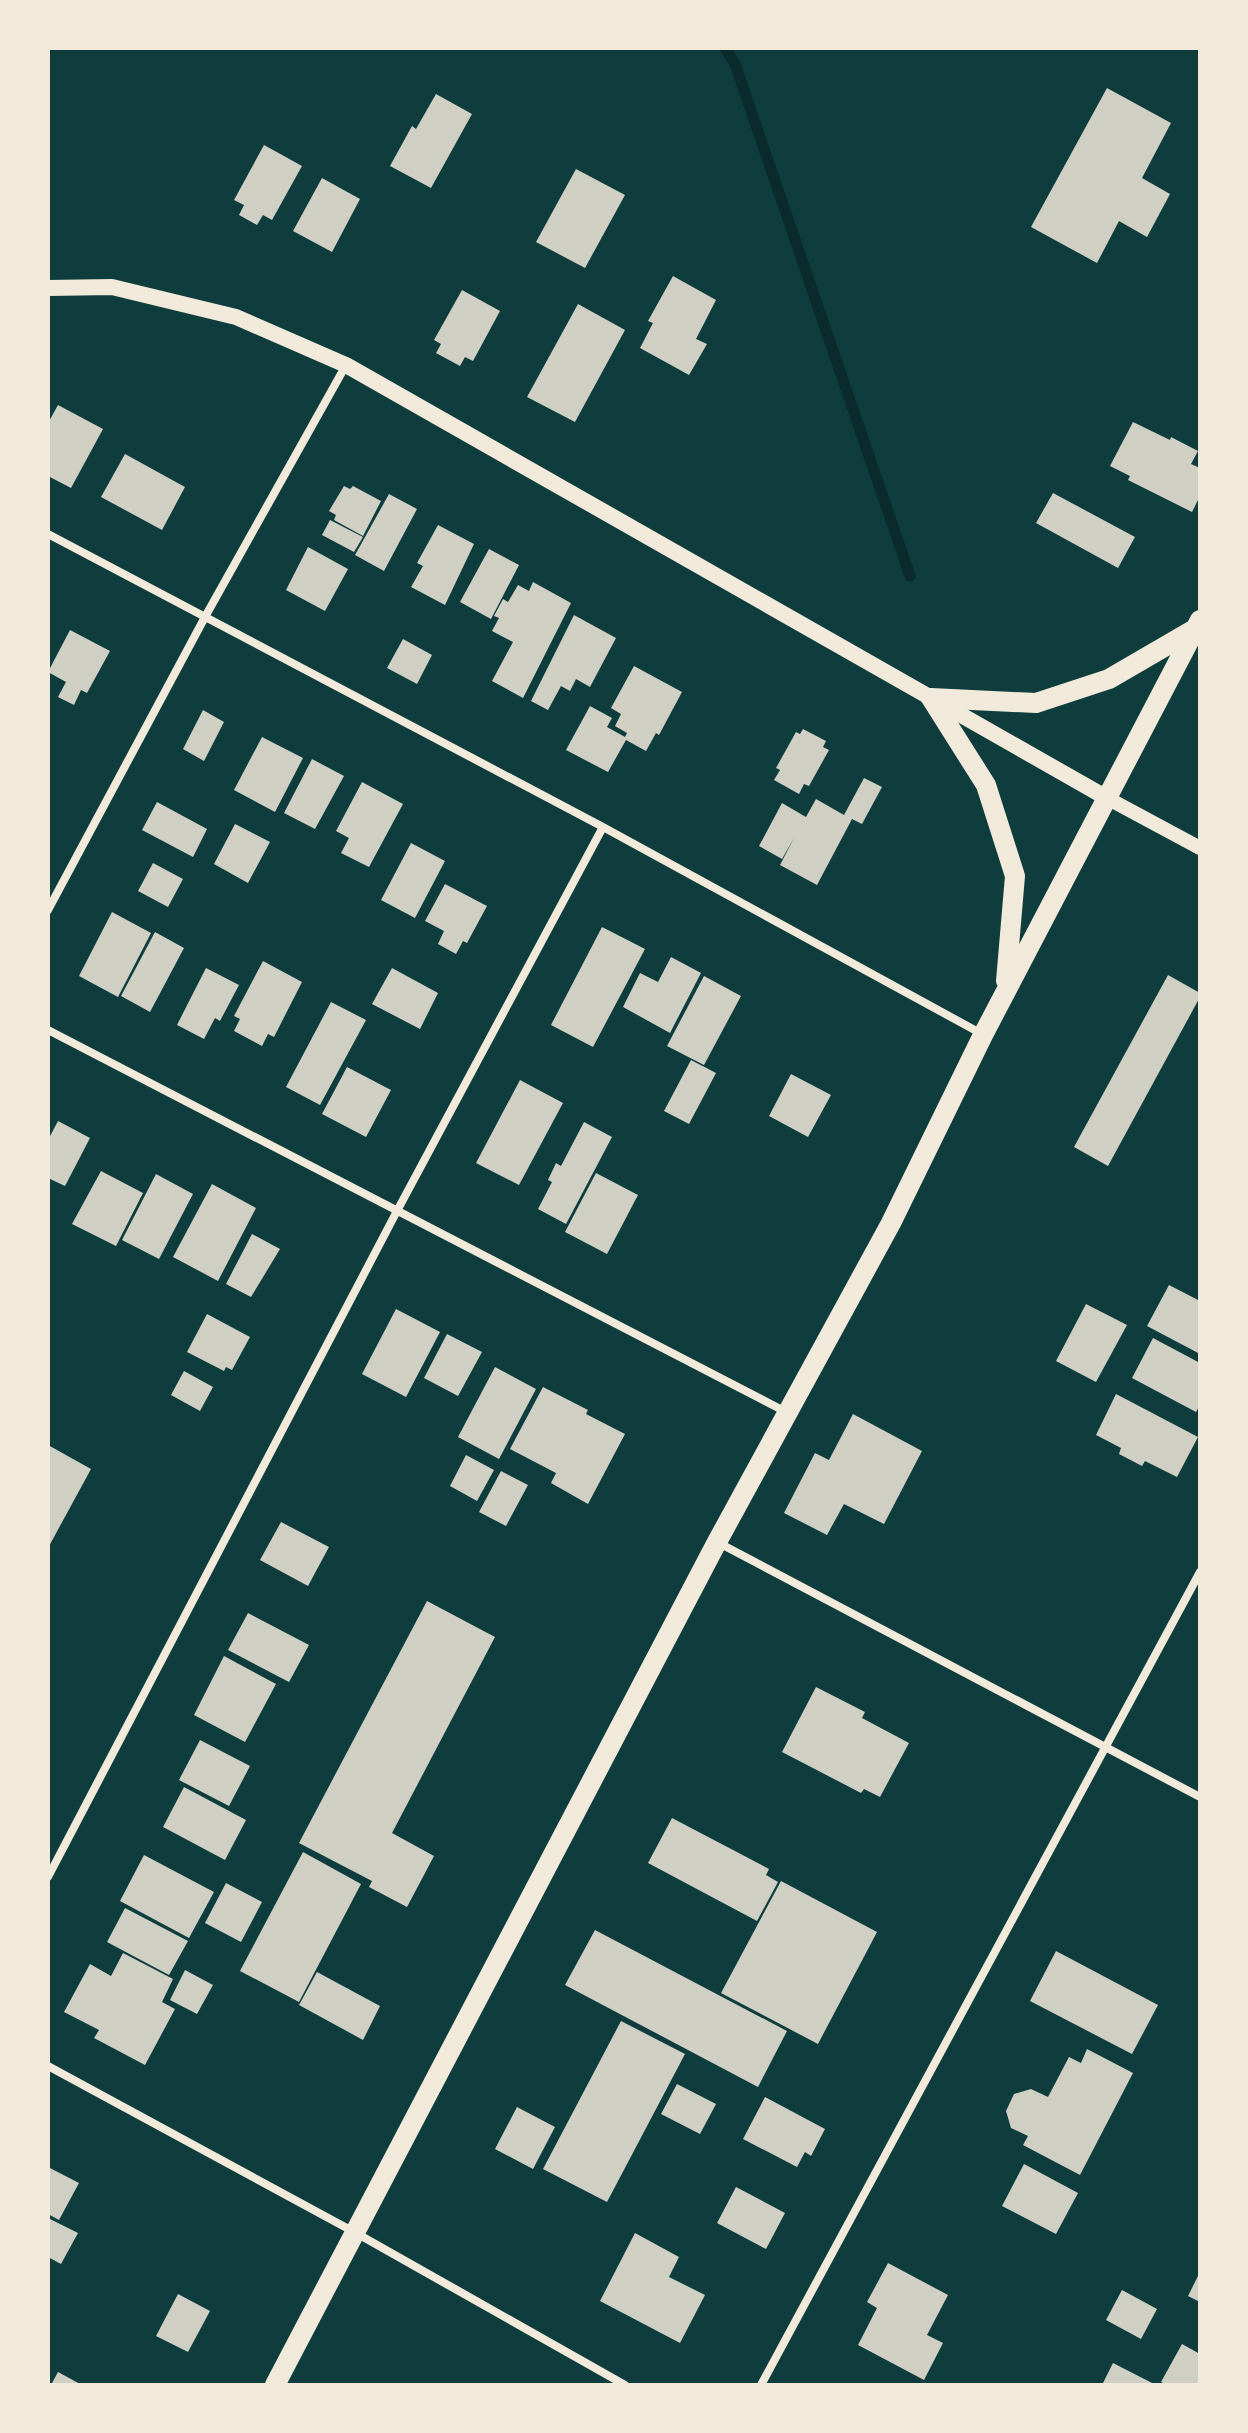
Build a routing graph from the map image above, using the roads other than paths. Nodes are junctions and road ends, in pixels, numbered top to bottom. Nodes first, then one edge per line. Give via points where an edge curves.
1 (48, 288) edge
2 (346, 365) junction
3 (48, 534) edge
4 (205, 617) junction
5 (1198, 624) edge
6 (931, 698) junction
7 (1107, 798) junction
8 (603, 827) junction
9 (1200, 848) edge
10 (48, 910) edge
11 (1005, 992) junction
12 (48, 1030) edge
13 (983, 1035) junction
14 (397, 1211) junction
15 (789, 1413) junction
16 (717, 1542) junction
17 (1200, 1572) edge
18 (1104, 1746) junction
19 (1200, 1797) edge
20 (48, 1877) edge
21 (48, 2066) edge
22 (356, 2233) junction
23 (275, 2385) edge
24 (625, 2385) edge
25 (761, 2385) edge

1 - 2 main road via 112,287 236,317
2 - 4 street
2 - 6 main road
3 - 4 street
4 - 8 street
4 - 10 street
5 - 6 main road via 1109,679 1036,703
5 - 7 main road
6 - 7 main road
6 - 11 main road via 986,785 1015,876
7 - 9 street
7 - 11 main road
8 - 13 street
8 - 14 street
11 - 13 main road
12 - 14 street
13 - 15 main road
14 - 15 street
14 - 20 street
15 - 16 main road
16 - 18 street
16 - 22 main road
17 - 18 street
18 - 19 street
18 - 25 street
21 - 22 street
22 - 23 main road
22 - 24 street

